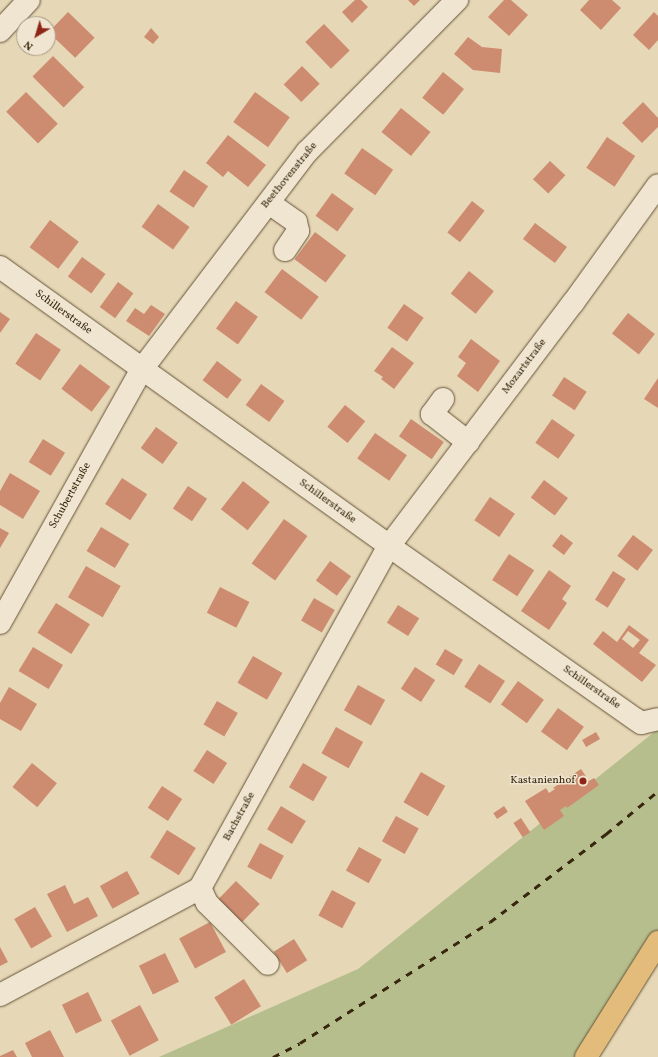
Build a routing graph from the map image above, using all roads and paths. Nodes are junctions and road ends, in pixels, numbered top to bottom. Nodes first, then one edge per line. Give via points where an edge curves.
1 (29, 0) edge
2 (458, 0) edge
3 (0, 31) edge
4 (658, 185) edge
5 (269, 203) junction
6 (285, 250) dead end
7 (0, 267) edge
8 (142, 369) junction
9 (443, 399) dead end
10 (468, 442) junction
11 (389, 546) junction
12 (0, 623) edge
13 (658, 719) edge
14 (200, 888) junction
15 (658, 942) edge
16 (268, 964) dead end
17 (0, 995) edge
18 (586, 1057) edge

1 - 3 street
2 - 5 street, Beethovenstraße via 307,152
4 - 10 street, Mozartstraße via 574,303
5 - 6 street via 296,222 298,230
5 - 8 street, Beethovenstraße
7 - 8 street, Schillerstraße
8 - 11 street, Schillerstraße
8 - 12 street, Schubertstraße
9 - 10 street via 432,414
10 - 11 street, Mozartstraße
11 - 13 street, Schillerstraße via 636,720 641,723
11 - 14 street, Bachstraße
14 - 16 street via 207,903
14 - 17 street
15 - 18 main road

